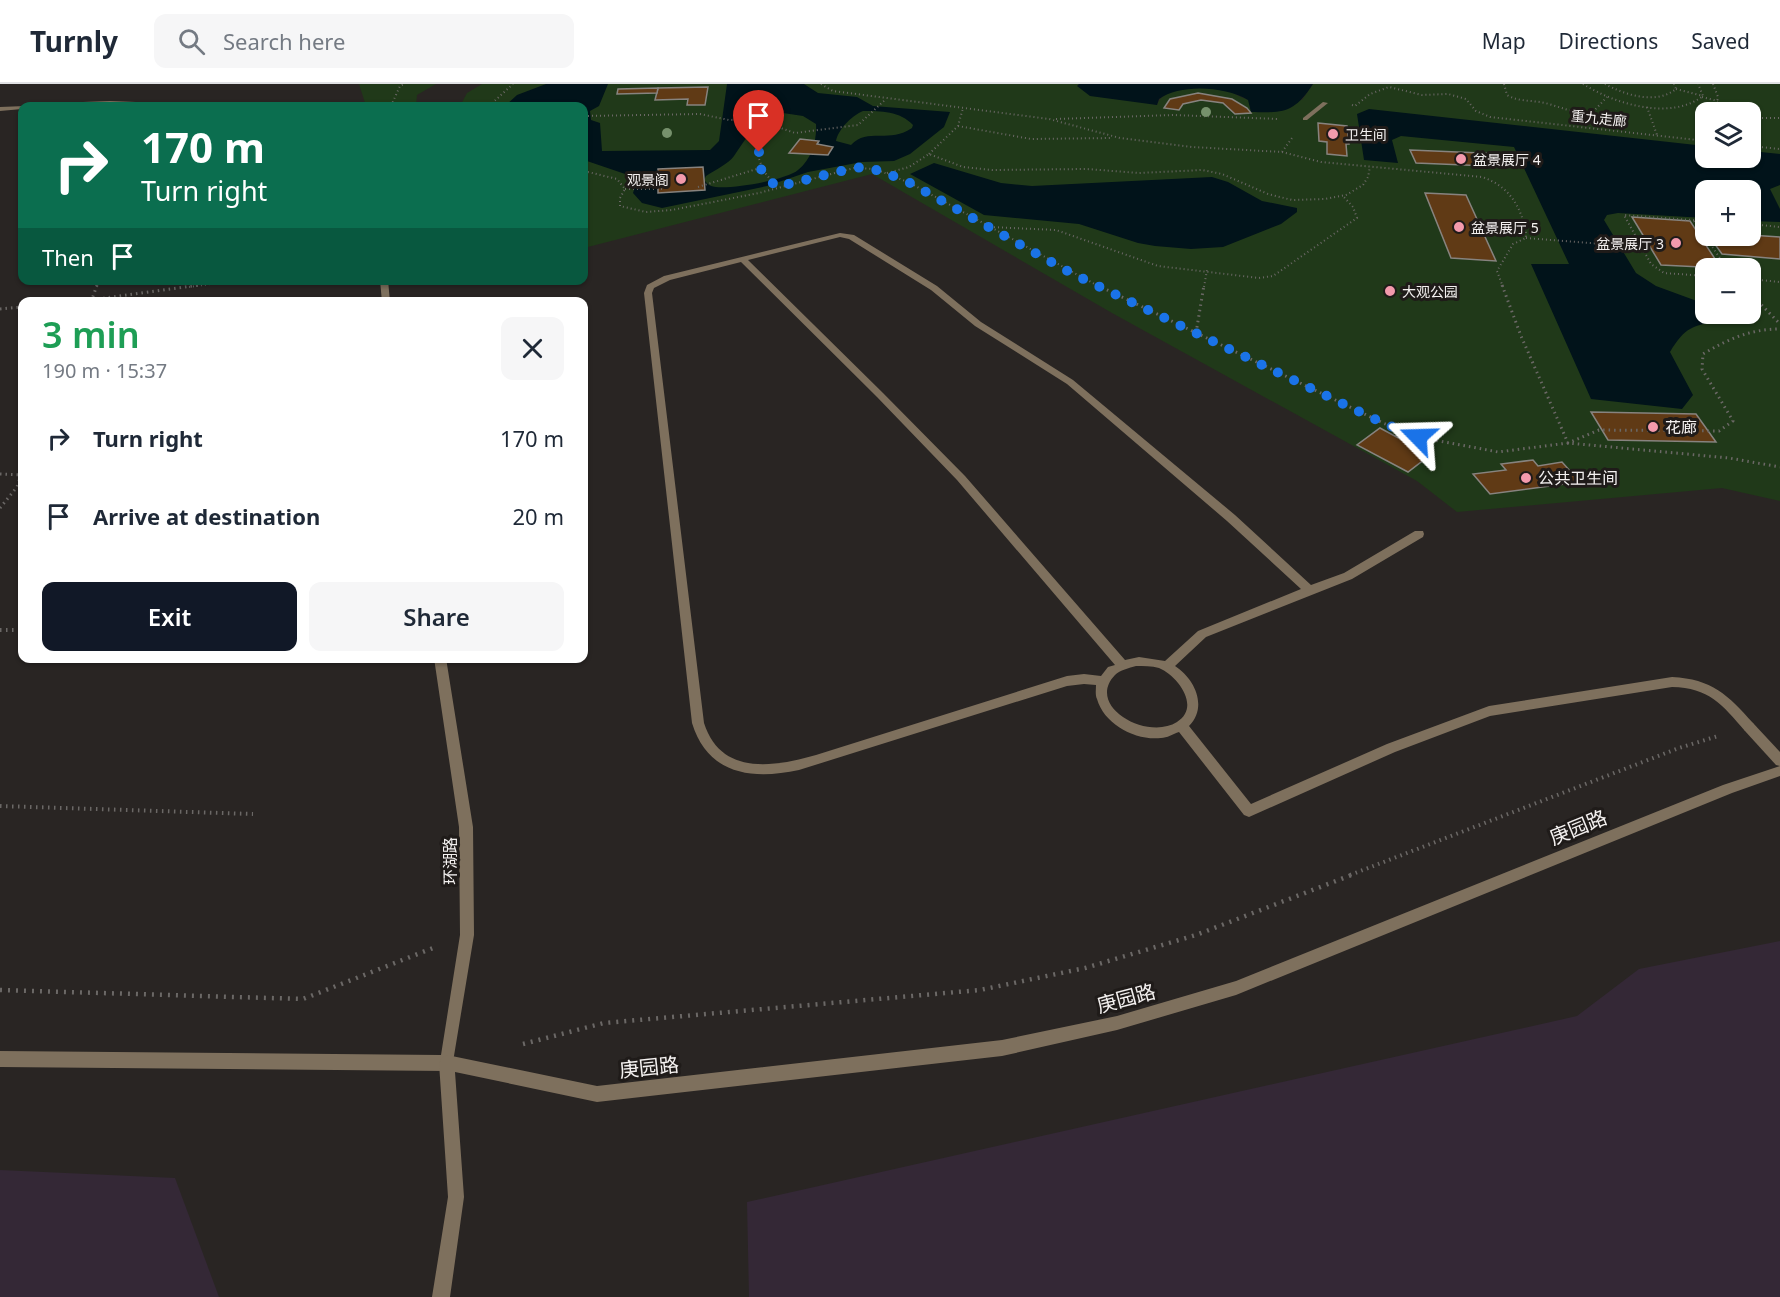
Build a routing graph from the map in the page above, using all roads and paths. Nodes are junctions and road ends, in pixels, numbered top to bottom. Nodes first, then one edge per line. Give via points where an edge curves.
1 (404, 84) edge
2 (513, 84) edge
3 (821, 84) edge
4 (1386, 84) edge
5 (1504, 84) edge
6 (1583, 84) edge
7 (1605, 84) edge
8 (1674, 84) edge
9 (1698, 84) edge
10 (1713, 84) edge
11 (1389, 87) junction
12 (1676, 89) junction
13 (1702, 96) junction
14 (1606, 97) junction
15 (886, 99) junction
16 (1718, 101) joint
17 (393, 102) edge
18 (493, 102) edge
19 (1325, 103) joint
20 (1647, 107) junction
21 (18, 108) edge
22 (963, 108) junction
23 (0, 110) edge
24 (588, 116) edge
25 (1761, 118) edge
26 (1780, 118) edge
27 (1049, 119) junction
28 (1304, 120) junction
29 (958, 126) junction
30 (780, 128) junction
31 (1657, 135) junction
32 (1120, 138) junction
33 (1695, 140) edge
34 (1761, 147) edge
35 (1780, 149) edge
36 (1282, 152) junction
37 (929, 154) junction
38 (1370, 167) junction
39 (760, 168) junction
40 (588, 172) edge
41 (886, 173) junction
42 (698, 187) dead end
43 (776, 187) junction
44 (625, 189) junction
45 (664, 189) dead end
46 (1343, 196) junction
47 (1694, 220) joint
48 (1761, 225) edge
49 (1780, 226) edge
50 (988, 227) junction
51 (1526, 238) junction
52 (1641, 247) junction
53 (1720, 258) edge
54 (742, 259) junction
55 (1207, 270) junction
56 (1695, 275) edge
57 (1761, 280) edge
58 (1780, 282) edge
59 (204, 285) edge
60 (119, 297) edge
61 (1761, 304) edge
62 (18, 307) edge
63 (0, 309) edge
64 (1780, 324) edge
65 (1780, 329) edge
66 (1196, 333) junction
67 (1568, 443) junction
68 (1780, 467) edge
69 (0, 474) edge
70 (18, 474) edge
71 (18, 484) edge
72 (0, 508) edge
73 (1419, 534) dead end
74 (1309, 590) junction
75 (0, 630) edge
76 (18, 630) edge
77 (441, 663) edge
78 (1121, 664) junction
79 (1166, 667) junction
80 (1103, 681) junction
81 (1181, 726) junction
82 (1749, 727) junction
83 (1780, 761) edge
84 (1780, 771) edge
85 (0, 806) edge
86 (253, 814) dead end
87 (467, 935) junction
88 (0, 990) edge
89 (514, 1046) dead end
90 (0, 1059) edge
91 (447, 1063) junction
92 (441, 1297) edge

1 - 17 path
2 - 18 path
3 - 15 path via 833,91
4 - 11 path
5 - 14 path via 1512,98 1578,114 1592,113
6 - 14 path
7 - 12 path via 1645,97 1666,96
8 - 12 path
9 - 13 path
10 - 16 path
11 - 19 path via 1370,94 1355,106
11 - 31 path, 重九走廊 via 1466,99 1476,111 1490,117
12 - 13 path
13 - 16 path
13 - 20 path via 1684,106
14 - 20 path
15 - 22 path
15 - 30 path via 858,125 795,133
19 - 28 street
20 - 31 path
21 - 23 street
22 - 27 path
22 - 29 path
24 - 30 path via 712,116 761,121
25 - 26 path
27 - 28 path via 1173,115
27 - 32 path
28 - 36 path
29 - 32 path via 1031,139
29 - 37 path
30 - 39 path via 765,138 761,146
31 - 33 path, 重九走廊
32 - 36 path
34 - 35 path
36 - 38 path via 1321,162
37 - 41 path via 909,167
37 - 46 path via 964,167 994,169 1144,173 1198,170 1232,177 1294,201
38 - 46 path via 1370,177 1360,190
38 - 51 path via 1482,177 1496,182 1509,192 1528,230
39 - 42 path
39 - 43 path
40 - 44 path via 617,179
41 - 43 path via 854,168
41 - 50 path
43 - 44 path via 646,212 620,206
44 - 45 path
46 - 55 path via 1357,218 1273,276 1259,278
47 - 52 path via 1624,215
47 - 53 path
48 - 49 path
50 - 55 path via 1056,230 1158,266
50 - 66 path via 1071,273
51 - 52 path
51 - 67 path via 1513,244 1497,271
52 - 56 path via 1651,264 1664,273
54 - 74 street via 840,235 851,237 934,288 978,324 1070,382
54 - 78 street via 953,471
54 - 80 street via 667,278 650,287 648,293 698,723 710,748 736,766 771,771 1067,681
55 - 66 path
57 - 58 path
59 - 60 path
61 - 64 path
62 - 63 path
65 - 67 path via 1760,328 1727,339 1703,354 1702,369 1733,421 1719,431 1599,430
66 - 67 path via 1418,437 1498,452
67 - 68 path via 1729,458
69 - 70 path
71 - 72 path
73 - 74 street via 1348,576
74 - 79 street via 1202,634
75 - 76 path
77 - 87 street, 环湖路 via 466,827
78 - 79 street via 1151,662
78 - 80 street
79 - 81 street via 1189,686 1193,698 1192,711
80 - 81 street via 1104,706 1127,727 1159,733
81 - 82 street via 1249,812 1390,748 1489,711 1689,681 1709,687 1725,699
82 - 83 street
82 - 89 path via 1679,748 1196,935 1085,968 980,990 604,1023
84 - 91 street, 庚园路 via 1236,988 1094,1028 1002,1048 597,1094
85 - 86 path
87 - 88 path via 303,999
87 - 91 street, 环湖路
90 - 91 street, 庚园路
91 - 92 street, 环湖路 via 456,1197

